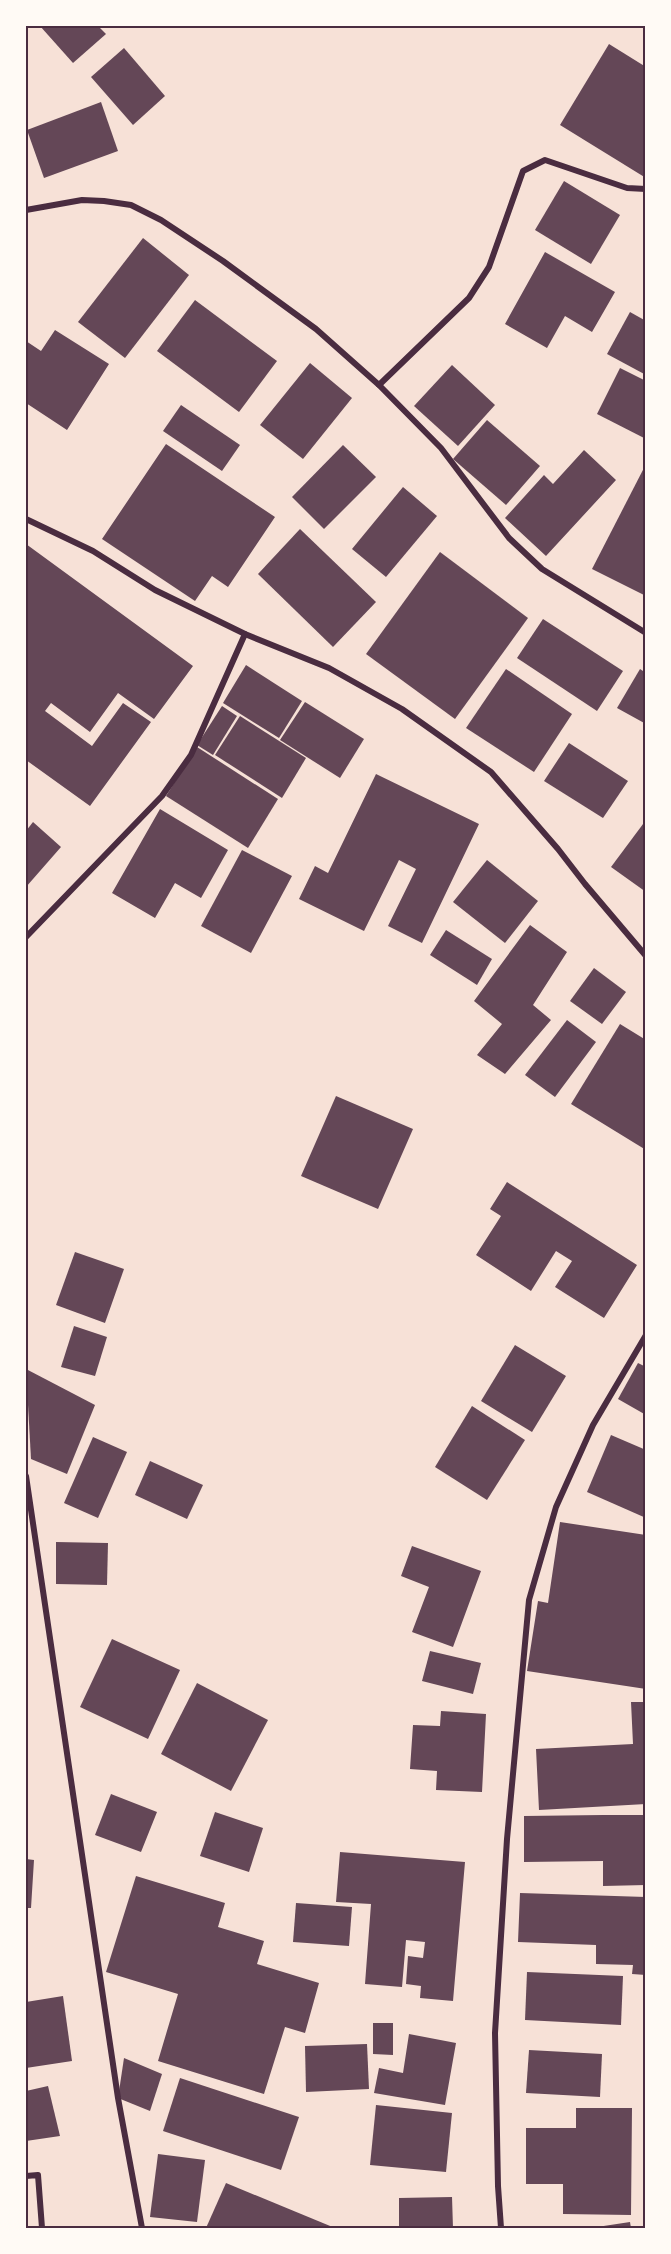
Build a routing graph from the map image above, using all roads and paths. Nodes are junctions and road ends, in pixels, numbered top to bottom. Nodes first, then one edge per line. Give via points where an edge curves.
1 (645, 189) edge
2 (26, 210) edge
3 (380, 385) junction
4 (26, 519) edge
5 (645, 633) edge
6 (245, 634) junction
7 (26, 937) edge
8 (645, 956) edge
9 (645, 1335) edge
10 (26, 1476) edge
11 (26, 2176) edge
12 (42, 2229) edge
13 (142, 2229) edge
14 (501, 2229) edge

1 - 3 street via 627,188 545,160 523,171 489,267 469,298
2 - 3 street via 82,200 131,206 146,212 223,261 316,329
3 - 5 street via 441,448 509,538 542,569
4 - 6 street
6 - 7 street via 191,755 162,796
6 - 8 street via 329,668 402,709 491,772
9 - 14 street via 593,1425 556,1507 529,1600 507,1839 495,2033
10 - 13 street via 117,2087
11 - 12 street via 38,2175

